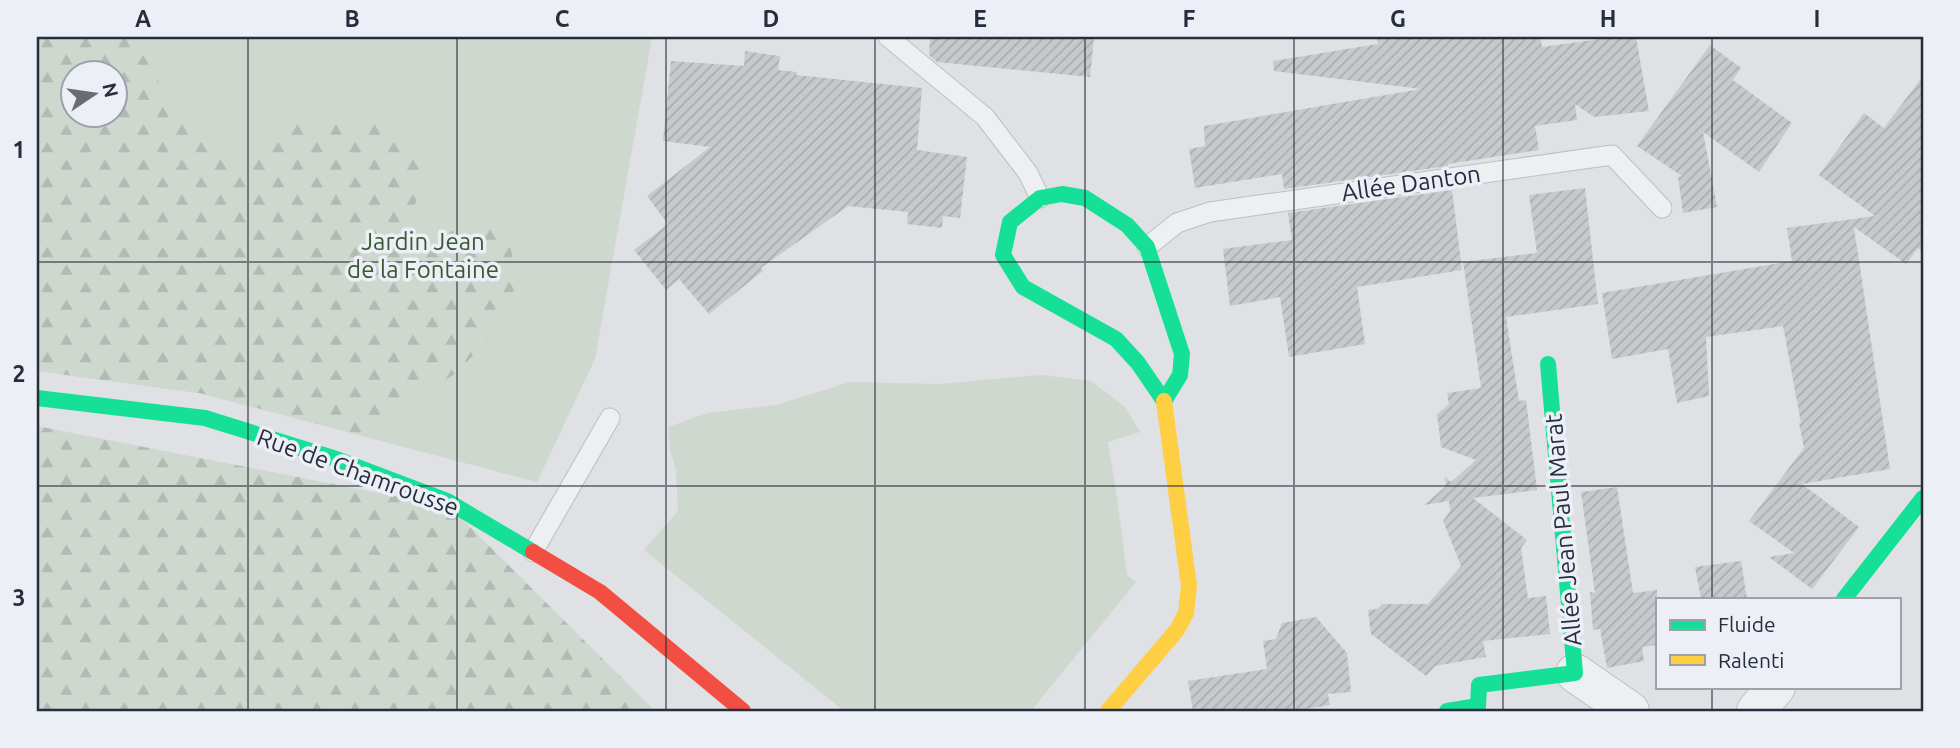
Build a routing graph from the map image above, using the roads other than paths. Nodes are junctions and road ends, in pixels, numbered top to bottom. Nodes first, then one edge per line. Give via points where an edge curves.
1 (888, 37) edge
2 (1040, 198) junction
3 (1662, 208) dead end
4 (1147, 247) junction
5 (1548, 364) dead end
6 (37, 398) edge
7 (1164, 401) junction
8 (610, 418) dead end
9 (1923, 498) edge
10 (533, 552) junction
11 (1845, 598) edge
12 (1575, 673) junction
13 (1775, 688) edge
14 (743, 711) edge
15 (1108, 711) edge
16 (1447, 711) edge
17 (1630, 711) edge
18 (1756, 711) edge

1 - 2 lane via 985,117 1028,173
2 - 4 street via 1062,194 1085,198 1128,225
2 - 7 street via 1010,222 1003,255 1023,287 1116,339
3 - 4 lane, Allée Danton via 1612,155 1210,212 1177,223
4 - 7 street via 1181,354 1180,375
5 - 12 street, Allée Jean Paul Marat
6 - 10 street, Rue de Chamrousse via 205,418 447,500
7 - 15 street via 1189,586 1186,613 1177,630
8 - 10 lane
9 - 11 street
10 - 14 street, Rue de Chamrousse via 600,592
12 - 16 street, Allée Jean Paul Marat via 1479,685 1478,706
12 - 17 street
13 - 18 street

